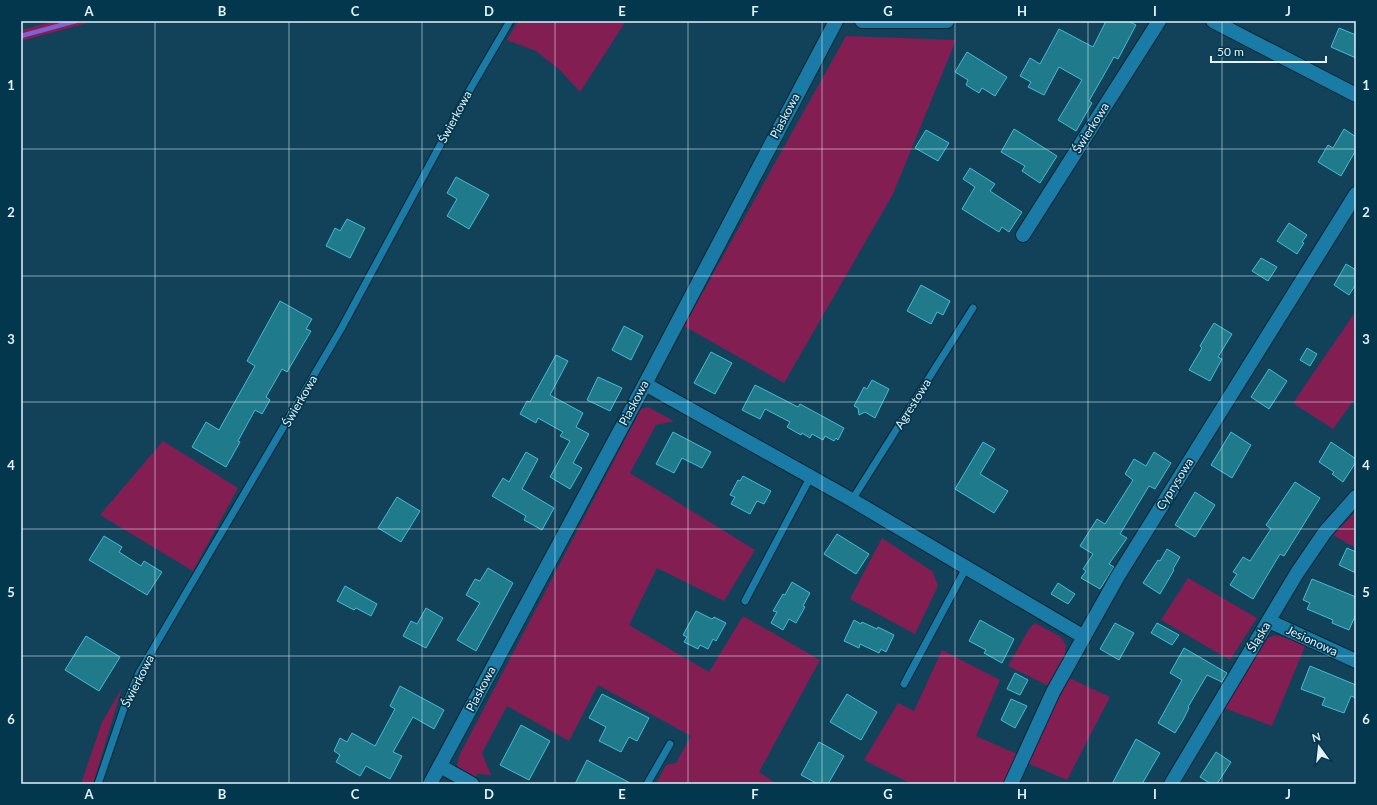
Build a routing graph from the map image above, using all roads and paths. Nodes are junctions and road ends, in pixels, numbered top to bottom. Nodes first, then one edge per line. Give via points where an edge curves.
1 (510, 21) edge
2 (836, 21) edge
3 (862, 21) edge
4 (947, 21) edge
5 (1159, 21) edge
6 (1213, 21) edge
7 (1356, 95) edge
8 (1356, 194) edge
9 (1023, 235) dead end
10 (973, 308) dead end
11 (645, 384) junction
12 (810, 476) junction
13 (1356, 497) edge
14 (852, 500) junction
15 (966, 568) junction
16 (746, 601) dead end
17 (1269, 621) junction
18 (1084, 637) junction
19 (1356, 661) edge
20 (904, 684) dead end
21 (670, 744) dead end
22 (440, 766) junction
23 (98, 784) edge
24 (430, 784) edge
25 (472, 784) edge
26 (647, 784) edge
27 (1011, 784) edge
28 (1171, 784) edge

1 - 23 lane, Świerkowa via 472,86 341,329 139,673
2 - 11 street, Piaskowa
3 - 4 street
5 - 9 street, Świerkowa
6 - 7 street
8 - 18 street, Cyprysowa via 1118,576
10 - 14 lane, Agrestowa
11 - 12 street
11 - 22 street, Piaskowa
12 - 14 street
12 - 16 lane
13 - 17 street, Śląska via 1310,552
14 - 15 street
15 - 18 street
15 - 20 lane
17 - 19 street, Jesionowa
17 - 28 street, Śląska
18 - 27 street, Cyprysowa via 1054,692
21 - 26 lane
22 - 24 street, Piaskowa
22 - 25 street

